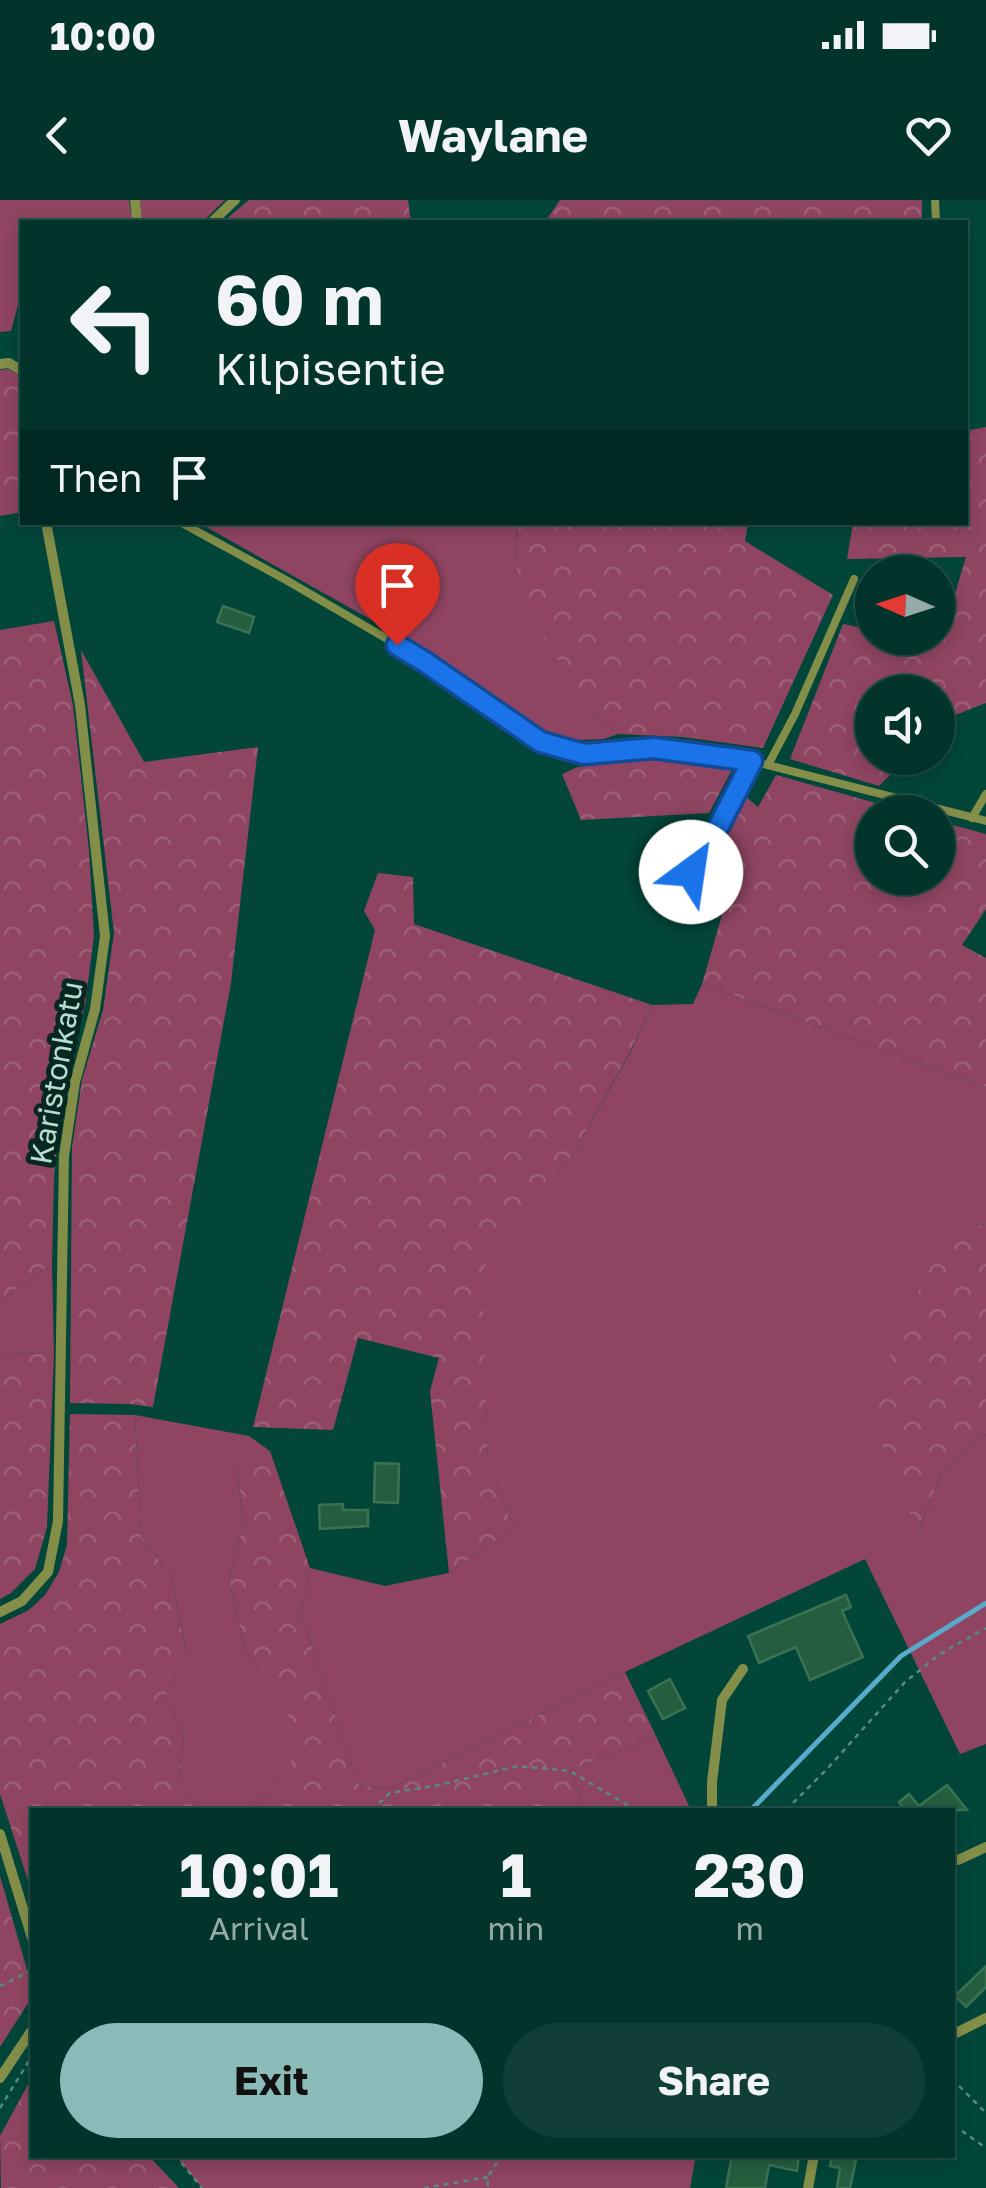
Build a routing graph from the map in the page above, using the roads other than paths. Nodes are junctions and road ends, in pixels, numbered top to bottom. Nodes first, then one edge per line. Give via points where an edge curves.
1 (235, 200) edge
2 (214, 220) edge
3 (47, 525) edge
4 (185, 525) edge
5 (854, 579) dead end
6 (752, 761) junction
7 (768, 765) junction
8 (986, 794) edge
9 (972, 818) junction
10 (986, 821) edge
11 (691, 872) dead end
12 (0, 1612) edge
13 (743, 1669) dead end
14 (712, 1808) edge
15 (0, 1834) edge
16 (986, 1847) edge
17 (955, 1859) edge
18 (30, 1932) edge
19 (986, 2018) edge
20 (30, 2033) edge
21 (955, 2034) edge
22 (0, 2078) edge
23 (813, 2158) edge
24 (808, 2188) edge

1 - 2 street
3 - 12 street, Karistonkatu via 80,705 105,936 64,1156 58,1522 48,1572
4 - 6 lane via 425,662 541,742 584,754 654,748
5 - 7 lane
6 - 7 lane
6 - 11 lane
7 - 9 lane
8 - 9 lane
9 - 10 lane
13 - 14 street via 722,1700
15 - 18 street
16 - 17 street
19 - 21 street
20 - 22 street
23 - 24 street

